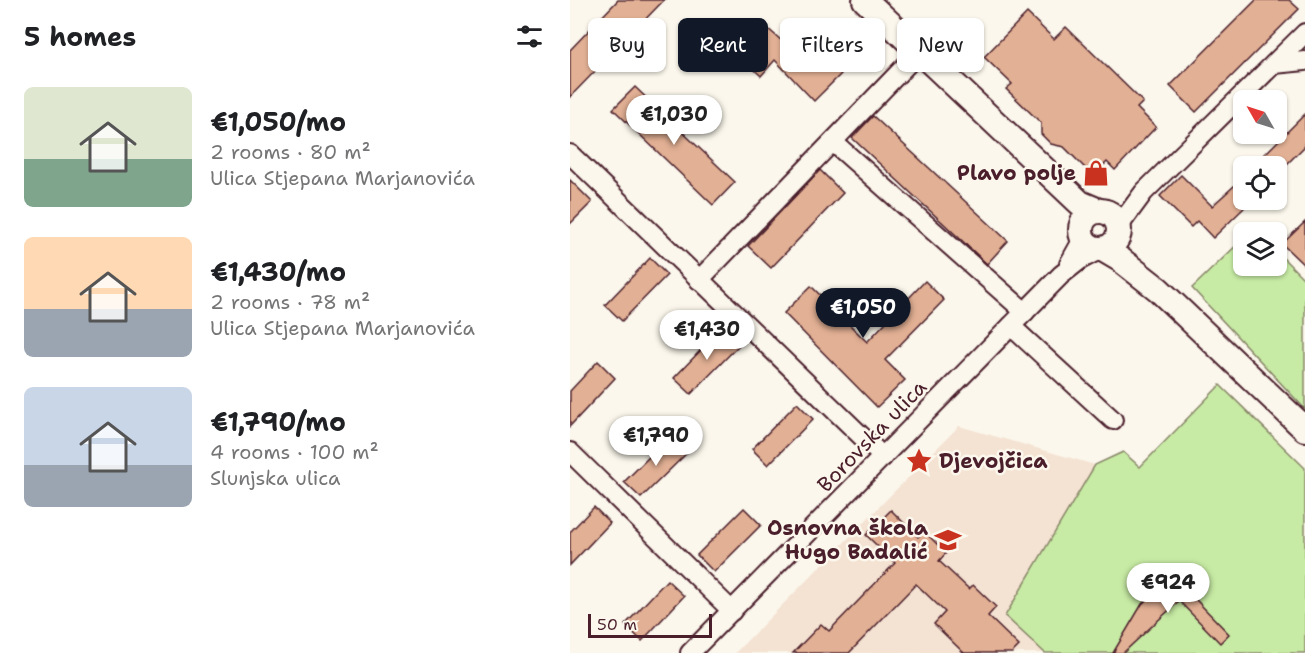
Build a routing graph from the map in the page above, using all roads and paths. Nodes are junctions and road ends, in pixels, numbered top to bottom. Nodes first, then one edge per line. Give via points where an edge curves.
1 (865, 0) edge
2 (897, 31) edge
3 (1305, 33) edge
4 (1305, 61) edge
5 (1274, 64) junction
6 (900, 72) edge
7 (940, 72) edge
8 (1011, 140) junction
9 (833, 142) junction
10 (570, 154) edge
11 (1111, 220) junction
12 (1092, 243) junction
13 (699, 280) junction
14 (1158, 289) junction
15 (1025, 312) junction
16 (1011, 326) junction
17 (1113, 420) dead end
18 (1305, 429) edge
19 (570, 452) edge
20 (883, 457) junction
21 (732, 610) junction
22 (691, 653) edge

1 - 2 main road
3 - 5 street
4 - 5 street
5 - 11 street
6 - 9 street
7 - 8 main road
8 - 11 main road via 1080,203
8 - 12 main road
9 - 13 street
9 - 15 street
10 - 13 street
11 - 12 main road via 1115,243
11 - 12 main road via 1088,216
11 - 14 main road
12 - 14 main road
12 - 15 street, Borovska ulica via 1080,260
13 - 20 street
14 - 18 main road
15 - 16 street, Borovska ulica
16 - 17 street
16 - 20 street, Borovska ulica
19 - 21 street
20 - 21 street, Borovska ulica
21 - 22 street, Borovska ulica

